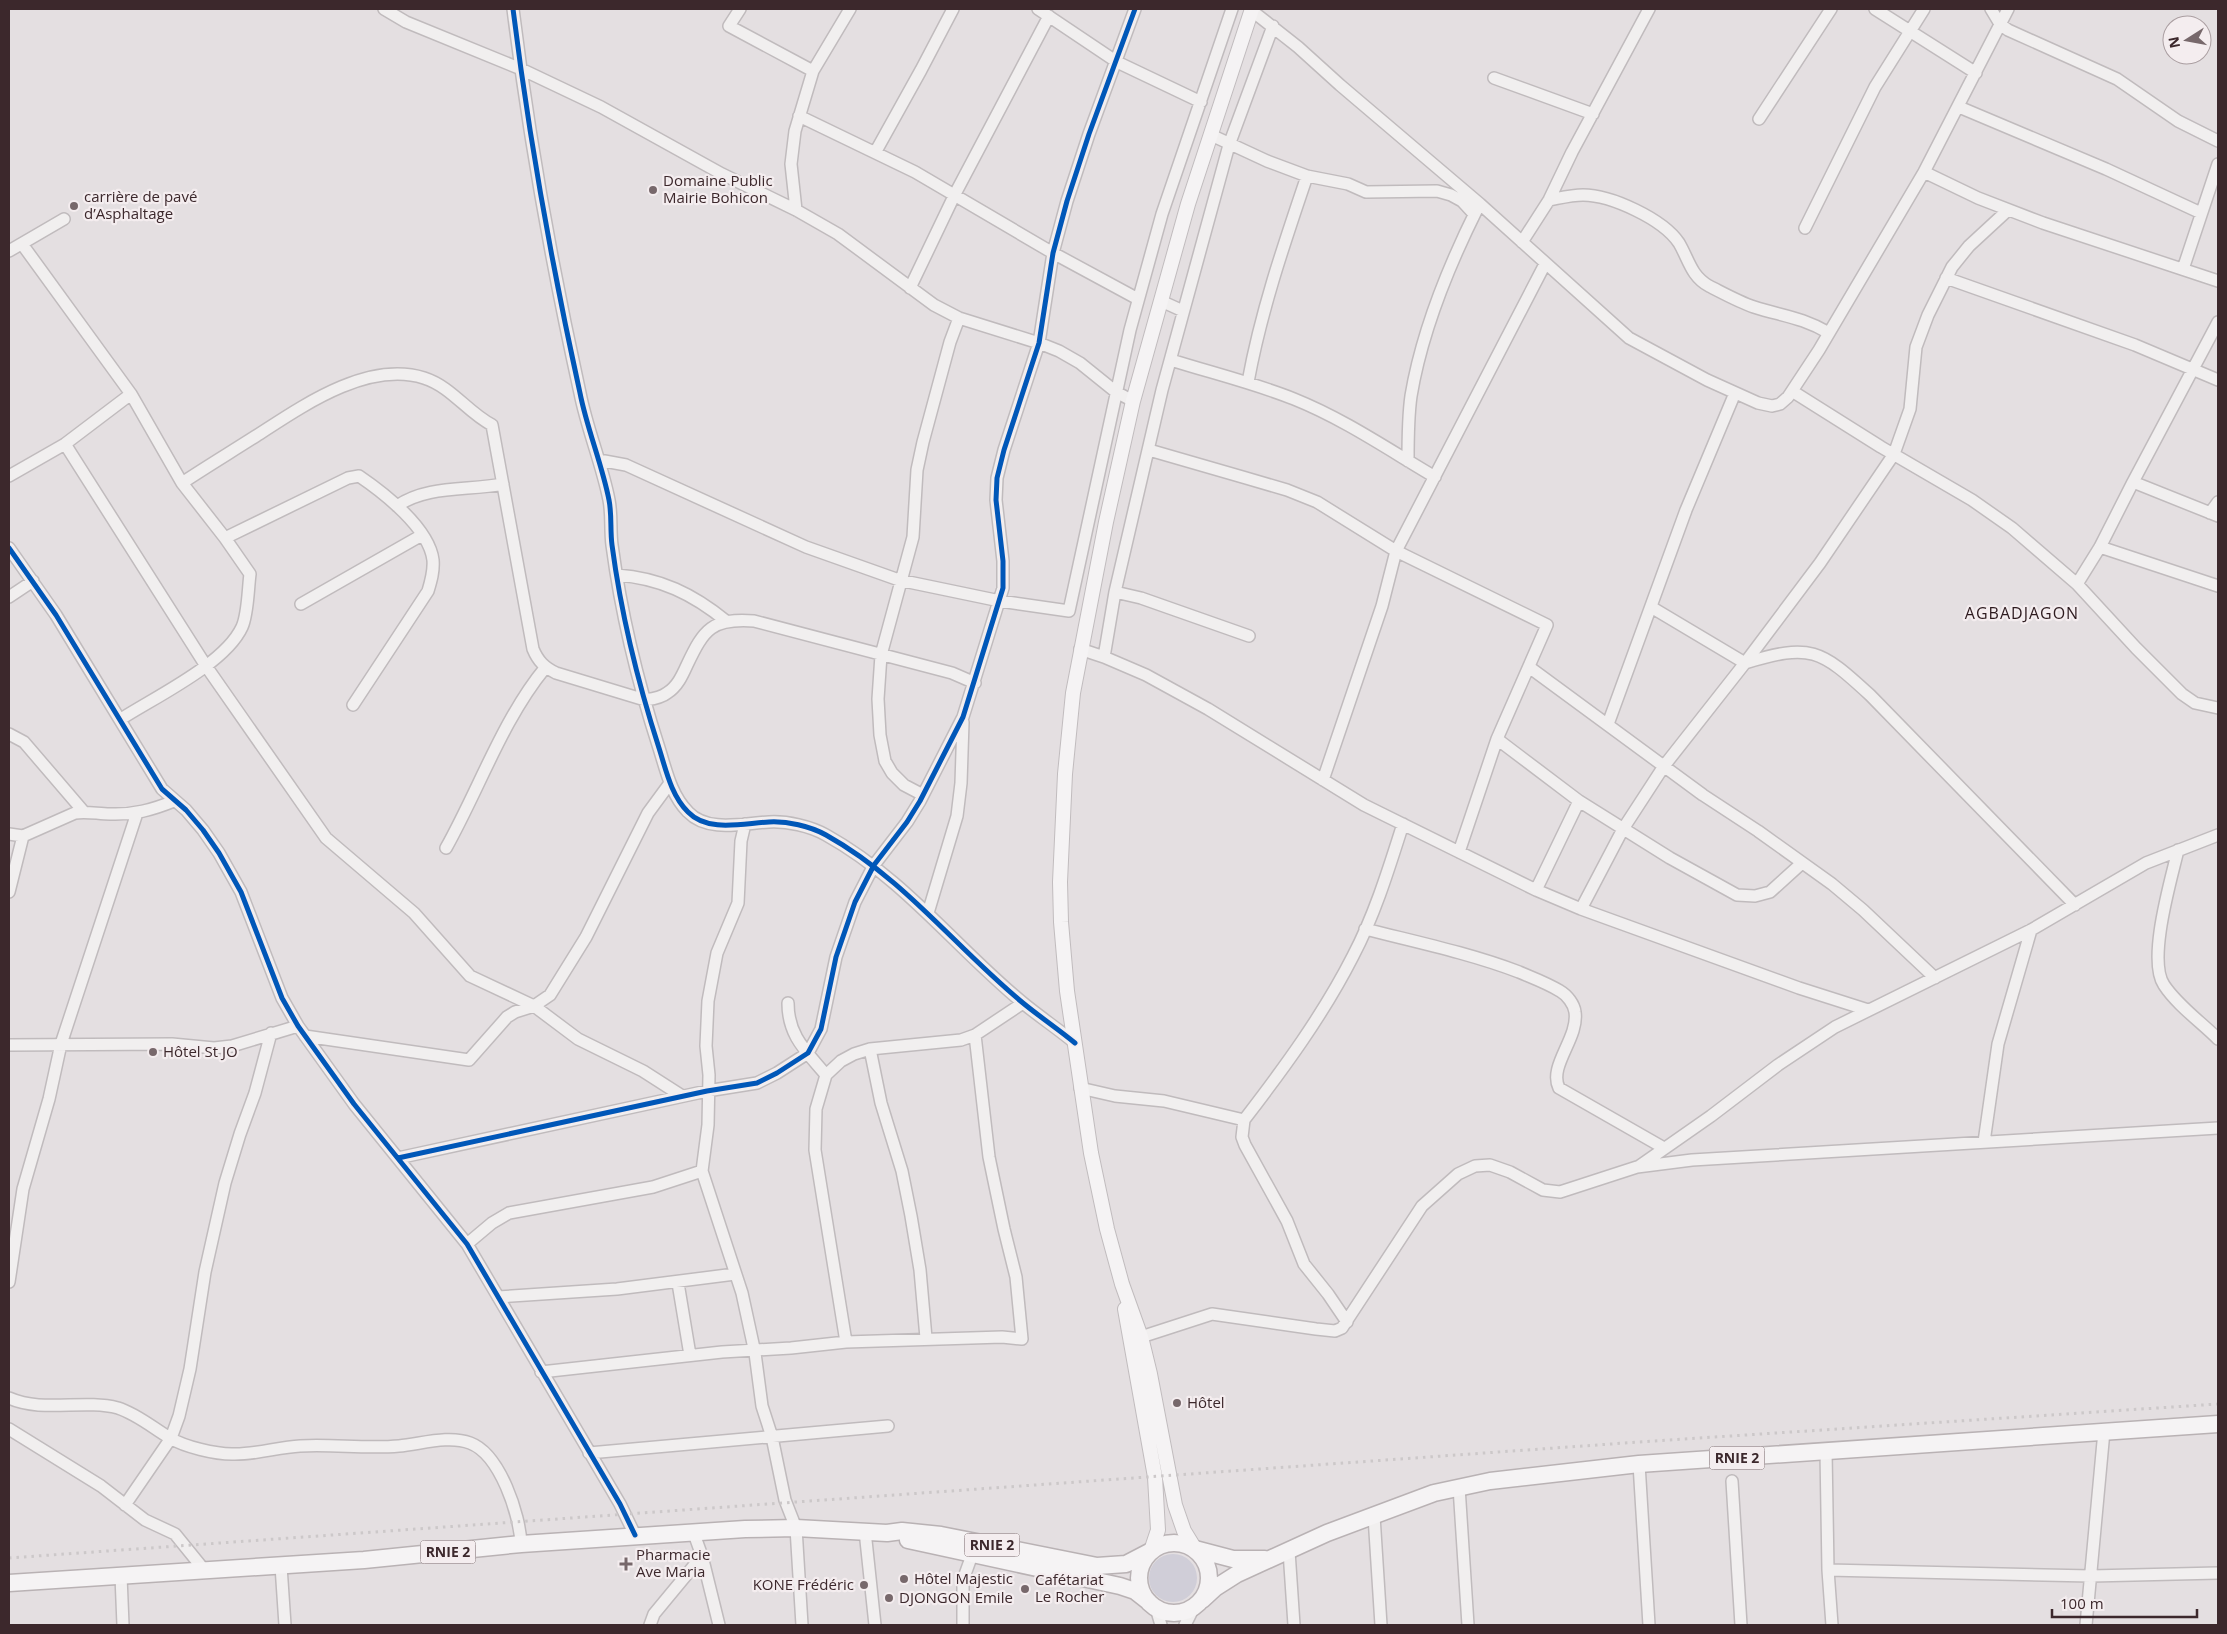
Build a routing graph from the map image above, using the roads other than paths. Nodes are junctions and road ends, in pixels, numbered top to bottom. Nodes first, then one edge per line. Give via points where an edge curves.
1 (384, 9) edge
2 (513, 9) edge
3 (740, 9) edge
4 (850, 9) edge
5 (1038, 9) edge
6 (1135, 9) edge
7 (1232, 9) edge
8 (1252, 9) edge
9 (1648, 9) edge
10 (1831, 9) edge
11 (1875, 9) edge
12 (1924, 9) edge
13 (1991, 9) edge
14 (2008, 9) edge
15 (948, 10) edge
16 (1049, 16) junction
17 (2000, 24) junction
18 (1273, 26) junction
19 (1909, 29) junction
20 (1117, 62) junction
21 (521, 69) junction
22 (813, 71) junction
23 (1976, 73) junction
24 (1494, 78) dead end
25 (1201, 102) junction
26 (1959, 108) junction
27 (1593, 114) junction
28 (799, 116) junction
29 (1759, 119) dead end
30 (1210, 135) junction
31 (2218, 141) edge
32 (1229, 145) junction
33 (876, 151) junction
34 (2218, 164) edge
35 (1924, 172) junction
36 (1307, 176) junction
37 (956, 194) junction
38 (1549, 200) junction
39 (1477, 209) junction
40 (796, 210) junction
41 (2008, 210) junction
42 (2201, 213) junction
43 (64, 219) dead end
44 (1804, 228) dead end
45 (1522, 242) junction
46 (22, 244) junction
47 (9, 251) edge
48 (1053, 253) junction
49 (1545, 264) junction
50 (2183, 269) junction
51 (1946, 278) junction
52 (2218, 281) edge
53 (910, 288) junction
54 (1138, 299) junction
55 (1161, 302) junction
56 (1184, 311) junction
57 (959, 318) junction
58 (2218, 322) edge
59 (1829, 333) junction
60 (1039, 343) junction
61 (1171, 360) junction
62 (2192, 369) junction
63 (2218, 380) edge
64 (1248, 382) junction
65 (1792, 391) junction
66 (1116, 392) junction
67 (1735, 393) junction
68 (131, 394) junction
69 (1133, 401) junction
70 (65, 444) junction
71 (1149, 450) junction
72 (1894, 454) junction
73 (599, 460) junction
74 (1408, 461) junction
75 (9, 476) edge
76 (1435, 477) junction
77 (2133, 482) junction
78 (182, 483) junction
79 (503, 484) junction
80 (2218, 502) edge
81 (397, 506) junction
82 (2214, 515) edge
83 (422, 535) junction
84 (225, 538) junction
85 (2100, 547) junction
86 (9, 548) edge
87 (1396, 551) junction
88 (617, 574) junction
89 (899, 580) junction
90 (33, 582) junction
91 (2077, 584) junction
92 (2218, 586) edge
93 (1115, 592) junction
94 (9, 597) edge
95 (1000, 602) junction
96 (301, 604) dead end
97 (1651, 607) junction
98 (726, 621) junction
99 (1249, 636) dead end
100 (1080, 649) junction
101 (881, 655) junction
102 (1104, 657) junction
103 (1745, 663) junction
104 (206, 666) junction
105 (1529, 667) junction
106 (545, 668) junction
107 (974, 683) junction
108 (645, 700) junction
109 (353, 705) dead end
110 (2218, 708) edge
111 (963, 717) junction
112 (121, 719) junction
113 (1608, 724) junction
114 (9, 734) edge
115 (1497, 739) junction
116 (1664, 766) junction
117 (1323, 780) junction
118 (670, 783) junction
119 (923, 795) junction
120 (174, 801) junction
121 (1579, 801) junction
122 (84, 812) junction
123 (138, 813) junction
124 (745, 824) junction
125 (1402, 824) junction
126 (1623, 829) junction
127 (9, 834) edge
128 (2218, 835) edge
129 (23, 836) junction
130 (446, 848) dead end
131 (2178, 850) junction
132 (1459, 852) junction
133 (1802, 864) junction
134 (874, 865) junction
135 (1536, 890) junction
136 (9, 892) edge
137 (2074, 905) junction
138 (1581, 909) junction
139 (928, 913) junction
140 (1365, 929) junction
141 (2031, 930) junction
142 (1935, 978) junction
143 (788, 1003) dead end
144 (1022, 1003) junction
145 (534, 1006) junction
146 (1868, 1010) junction
147 (298, 1026) junction
148 (271, 1033) junction
149 (976, 1035) junction
150 (305, 1036) junction
151 (2218, 1039) edge
152 (1075, 1042) junction
153 (61, 1044) junction
154 (9, 1045) edge
155 (870, 1050) junction
156 (808, 1053) junction
157 (826, 1075) junction
158 (1080, 1088) junction
159 (707, 1091) junction
160 (682, 1096) junction
161 (1244, 1120) junction
162 (2218, 1128) edge
163 (1984, 1142) junction
164 (1664, 1148) junction
165 (398, 1158) junction
166 (1637, 1168) junction
167 (702, 1171) junction
168 (467, 1244) junction
169 (735, 1274) junction
170 (9, 1282) edge
171 (678, 1283) junction
172 (1122, 1284) junction
173 (498, 1297) junction
174 (1347, 1322) junction
175 (1141, 1337) junction
176 (926, 1338) junction
177 (846, 1342) junction
178 (753, 1349) junction
179 (690, 1355) junction
180 (542, 1372) junction
181 (9, 1398) edge
182 (2218, 1424) edge
183 (888, 1426) dead end
184 (9, 1429) edge
185 (2104, 1431) junction
186 (772, 1437) junction
187 (171, 1438) junction
188 (1826, 1452) junction
189 (589, 1453) junction
190 (1639, 1464) junction
191 (1732, 1481) dead end
192 (1459, 1487) junction
193 (125, 1505) junction
194 (1374, 1516) junction
195 (796, 1528) junction
196 (865, 1530) junction
197 (693, 1531) junction
198 (887, 1533) junction
199 (635, 1535) junction
200 (522, 1544) junction
201 (1194, 1549) junction
202 (1151, 1551) junction
203 (1289, 1551) junction
204 (972, 1555) junction
205 (702, 1556) junction
206 (1269, 1560) junction
207 (280, 1566) junction
208 (1828, 1570) junction
209 (205, 1571) junction
210 (2218, 1574) edge
211 (121, 1576) junction
212 (2091, 1576) junction
213 (9, 1583) edge
214 (1198, 1603) junction
215 (1153, 1605) junction
216 (123, 1625) edge
217 (285, 1625) edge
218 (650, 1625) edge
219 (719, 1625) edge
220 (802, 1625) edge
221 (875, 1625) edge
222 (963, 1625) edge
223 (1161, 1625) edge
224 (1185, 1625) edge
225 (1294, 1625) edge
226 (1381, 1625) edge
227 (1468, 1625) edge
228 (1649, 1625) edge
229 (1741, 1625) edge
230 (1832, 1625) edge
231 (2086, 1625) edge

1 - 21 street via 406,22
2 - 21 street
3 - 22 street via 729,26
4 - 22 street
5 - 16 street
6 - 20 street
7 - 25 street
8 - 18 street
8 - 30 main road
9 - 27 street
10 - 29 street
11 - 19 street
12 - 19 street
13 - 17 street
14 - 17 street
15 - 33 street via 921,70
16 - 20 street
16 - 37 street
17 - 23 street
17 - 31 street via 2117,79 2178,121
18 - 32 street
18 - 39 street
19 - 23 street
19 - 44 street via 1866,102
20 - 25 street
20 - 48 street via 1089,134
21 - 40 street via 601,107 722,174
21 - 73 street via 548,239 580,395
22 - 28 street
23 - 26 street
24 - 27 street
25 - 54 street via 1162,214
26 - 35 street
26 - 42 street via 2106,169
27 - 38 street
28 - 33 street
28 - 40 street via 791,164
30 - 32 street
30 - 55 main road
32 - 36 street
32 - 56 street
33 - 37 street
34 - 42 street
35 - 41 street
35 - 59 street
36 - 39 street via 1338,181 1366,192 1437,191 1451,194
36 - 64 street via 1275,269
37 - 48 street
37 - 53 street
38 - 45 street
38 - 59 street via 1582,194 1620,203 1647,216 1672,235 1692,272 1704,283 1752,306 1796,317
39 - 45 street
39 - 74 street via 1439,294 1416,370 1411,397
40 - 53 street via 838,234
41 - 50 street
41 - 51 street via 1969,246
42 - 50 street
43 - 46 street
45 - 49 street
46 - 47 street
46 - 68 street
48 - 54 street
48 - 60 street
49 - 67 street via 1628,338
49 - 76 street
50 - 52 street
51 - 62 street via 2135,345
51 - 72 street via 1916,347 1910,409
53 - 57 street
54 - 66 street
55 - 56 street
55 - 69 main road
56 - 61 street
57 - 60 street
57 - 89 street via 923,442 917,470 913,537
58 - 62 street
59 - 65 street
60 - 66 street via 1080,363
60 - 95 street via 997,478 1003,575
61 - 64 street
61 - 71 street
62 - 63 street
62 - 77 street
64 - 74 street via 1320,411
65 - 67 street via 1780,404 1772,406
65 - 72 street
66 - 69 street
66 - 95 street via 1069,611
67 - 97 street via 1686,510
68 - 70 street
68 - 78 street
69 - 100 main road
70 - 75 street
70 - 104 street
71 - 87 street via 1287,490 1317,502
71 - 93 street
72 - 91 street via 2012,528
72 - 103 street via 1820,563
73 - 88 street via 610,505
73 - 89 street via 626,466 806,547
74 - 76 street
76 - 87 street
77 - 82 street
77 - 85 street
78 - 79 street via 307,404 363,380 387,374 406,374 425,378 443,387 492,426
78 - 84 street
79 - 81 street via 426,492
79 - 106 street via 533,649
80 - 82 street
81 - 83 street
81 - 84 street via 364,479 353,476
83 - 96 street
83 - 109 street via 433,559 428,591
84 - 104 street via 250,574 243,626 222,653
85 - 91 street
85 - 92 street
86 - 90 street
87 - 105 street via 1547,625
87 - 117 street via 1382,606
88 - 98 street via 658,580 705,603
88 - 108 street
89 - 95 street
89 - 101 street
90 - 94 street
90 - 112 street
91 - 110 street via 2182,694 2195,703
93 - 99 street
93 - 102 street
95 - 107 street
97 - 103 street
97 - 113 street
98 - 101 street via 754,621
98 - 108 street via 704,634 674,688
100 - 102 street
100 - 152 main road via 1065,774 1060,882 1062,932
101 - 107 street via 952,673
101 - 119 street via 878,699 885,761 904,785
102 - 117 street via 1146,675 1208,709
103 - 116 street
103 - 137 street via 1793,651 1816,654 1841,669
104 - 112 street
104 - 145 street via 326,838 414,913 470,976
105 - 113 street
105 - 115 street
106 - 108 street
106 - 130 street via 517,706
107 - 111 street
108 - 118 street
111 - 119 street
111 - 139 street via 962,783 957,816
112 - 120 street via 151,772
113 - 116 street
114 - 122 street via 24,742
115 - 121 street
115 - 132 street
116 - 126 street
116 - 133 street
117 - 125 street
118 - 124 street via 690,815 716,825
118 - 145 street via 648,813 586,937 550,995
119 - 134 street
120 - 123 street
120 - 147 street via 203,830 241,892 282,998
121 - 126 street
121 - 135 street
122 - 123 street
122 - 129 street via 64,817
123 - 153 street
124 - 134 street via 796,824 822,833
124 - 159 street via 738,903 717,952 711,982 707,1022
125 - 132 street
125 - 140 street via 1388,872
126 - 133 street via 1737,895 1755,896 1770,892
126 - 138 street
127 - 129 street
128 - 131 street
129 - 136 street
131 - 137 street via 2146,863
131 - 151 street via 2165,905 2158,970 2163,984
132 - 135 street
133 - 142 street via 1863,910
134 - 139 street
134 - 156 street via 847,921 835,961 822,1029
135 - 138 street
137 - 141 street
138 - 146 street
139 - 144 street
140 - 161 street via 1354,954 1305,1037
140 - 164 street via 1491,962 1545,982 1562,992 1574,1008 1576,1020 1556,1082 1560,1088
141 - 142 street
141 - 163 street via 1998,1044
142 - 146 street
143 - 156 street via 790,1028
144 - 149 street
144 - 152 street
145 - 150 street via 507,1017 469,1060
145 - 160 street via 578,1039 643,1071
146 - 164 street via 1835,1027 1778,1065
147 - 148 street
147 - 150 street
148 - 153 street via 232,1046 214,1048 172,1044
148 - 187 street via 225,1183 190,1369
149 - 155 street via 961,1040
149 - 176 street via 989,1157 1016,1277 1022,1339
150 - 165 street
152 - 158 main road
153 - 154 street
153 - 170 street via 49,1100 25,1182
155 - 157 street via 841,1060
155 - 176 street via 911,1216
156 - 157 street
156 - 159 street via 757,1083
157 - 177 street via 816,1109 815,1150
158 - 161 street via 1173,1103
158 - 172 main road via 1107,1229
159 - 160 street
159 - 167 street via 708,1125
160 - 165 street
161 - 174 street via 1242,1137 1245,1145 1287,1221 1304,1264
162 - 163 street
163 - 166 street via 1692,1160
164 - 166 street
165 - 168 street
166 - 174 street via 1560,1192 1543,1190 1490,1165 1475,1166 1458,1174 1422,1206
167 - 168 street via 653,1187 509,1213
167 - 169 street
168 - 173 street
169 - 171 street
169 - 178 street
171 - 173 street
171 - 179 street
172 - 175 main road
172 - 202 main road via 1155,1477 1158,1530
173 - 180 street
174 - 175 street via 1342,1328 1331,1331 1212,1314
175 - 201 main road via 1175,1505
176 - 177 street
177 - 178 street
178 - 179 street
178 - 186 street via 762,1406
179 - 180 street
180 - 189 street
181 - 187 street via 32,1404 98,1404 119,1409
182 - 185 highway, RNIE 2
183 - 186 street
184 - 193 street
185 - 188 highway, RNIE 2
185 - 212 street
186 - 189 street
186 - 195 street via 785,1500
187 - 193 street
187 - 200 street via 213,1452 232,1454 302,1446 380,1447 456,1440 471,1443 491,1460 501,1477 516,1512
188 - 190 highway, RNIE 2
188 - 208 street
189 - 199 street
190 - 192 highway, RNIE 2
190 - 228 street
191 - 229 street
192 - 194 highway, RNIE 2
192 - 227 street
193 - 209 street via 145,1520 175,1534
194 - 203 highway, RNIE 2
194 - 226 street
195 - 196 highway, RNIE 2
195 - 197 highway, RNIE 2
195 - 220 street
196 - 198 highway, RNIE 2
196 - 221 street
197 - 199 highway, RNIE 2
197 - 205 street
198 - 202 highway, RNIE 2 via 902,1531 941,1535 1097,1566 1126,1564
198 - 204 highway, RNIE 2
199 - 200 highway, RNIE 2
200 - 207 highway, RNIE 2
201 - 202 highway via 1172,1543
201 - 206 highway, RNIE 2 via 1233,1559
201 - 214 highway via 1203,1558 1210,1576 1208,1588
202 - 215 highway via 1142,1564 1140,1574 1141,1589
203 - 206 highway, RNIE 2
203 - 225 street
204 - 215 highway, RNIE 2 via 1120,1586 1135,1591
204 - 222 street via 964,1580
205 - 218 street via 654,1614
205 - 219 street
206 - 214 highway, RNIE 2 via 1224,1582
207 - 209 highway, RNIE 2
207 - 217 street
208 - 212 street
208 - 230 street
209 - 211 highway, RNIE 2
210 - 212 street
211 - 213 highway, RNIE 2
211 - 216 street
212 - 231 street
214 - 215 highway via 1175,1613
214 - 224 street
215 - 223 street

